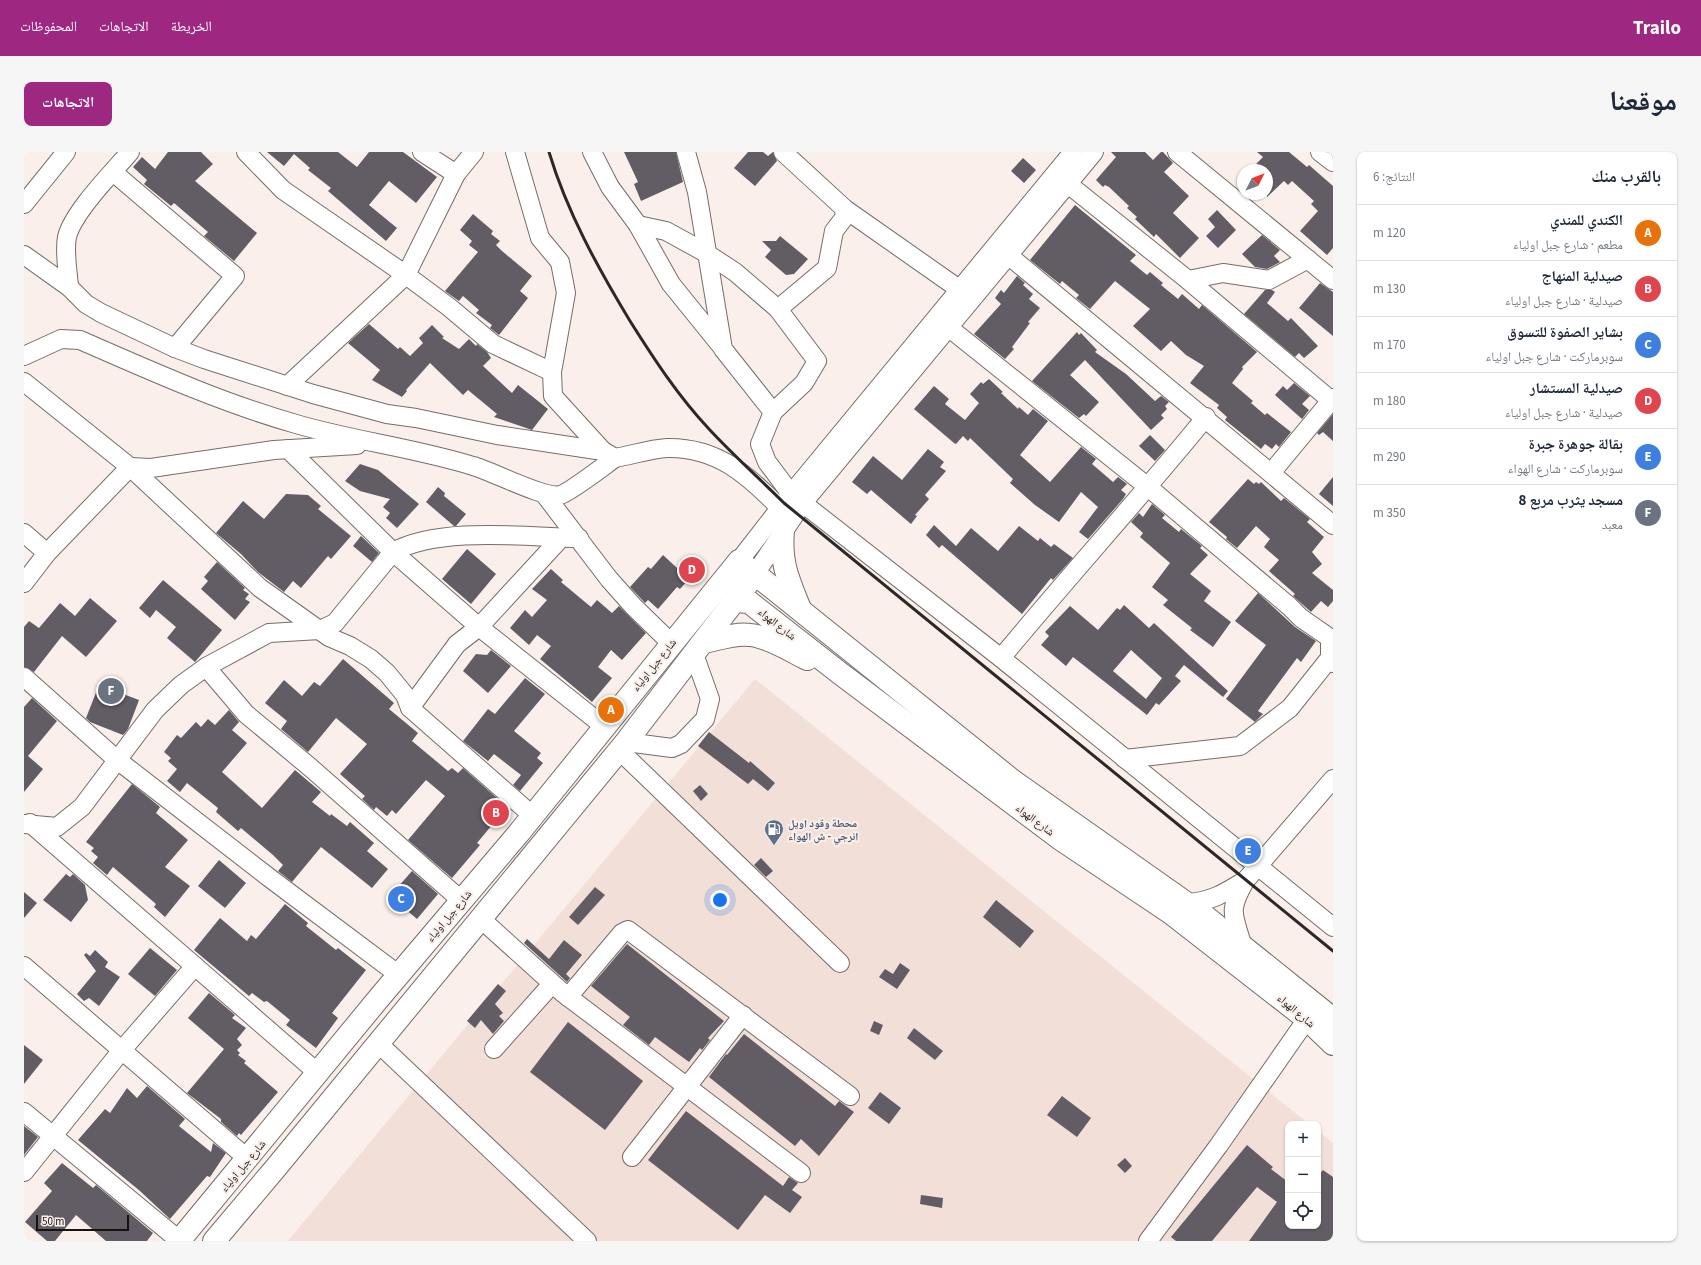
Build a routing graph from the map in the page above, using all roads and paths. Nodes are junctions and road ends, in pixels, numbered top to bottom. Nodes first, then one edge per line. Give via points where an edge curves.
1 (66, 152) edge
2 (130, 152) edge
3 (246, 152) edge
4 (422, 152) edge
5 (474, 152) edge
6 (514, 152) edge
7 (592, 152) edge
8 (686, 152) edge
9 (783, 152) edge
10 (1073, 152) edge
11 (1094, 152) edge
12 (1177, 152) edge
13 (1320, 152) edge
14 (1333, 162) edge
15 (113, 172) junction
16 (456, 174) junction
17 (1068, 184) junction
18 (24, 204) edge
19 (845, 209) junction
20 (638, 225) junction
21 (706, 252) junction
22 (1008, 254) junction
23 (24, 255) edge
24 (1308, 260) junction
25 (406, 275) junction
26 (1188, 280) junction
27 (1333, 280) edge
28 (69, 287) junction
29 (959, 289) junction
30 (778, 309) junction
31 (948, 327) junction
32 (175, 348) junction
33 (724, 349) junction
34 (24, 356) edge
35 (552, 372) junction
36 (24, 382) edge
37 (287, 386) junction
38 (1332, 400) edge
39 (773, 412) junction
40 (1206, 417) junction
41 (374, 444) junction
42 (288, 449) junction
43 (609, 454) junction
44 (130, 467) junction
45 (1271, 474) junction
46 (1148, 487) junction
47 (546, 495) junction
48 (797, 499) junction
49 (780, 508) junction
50 (1333, 525) edge
51 (783, 530) junction
52 (24, 533) edge
53 (561, 538) junction
54 (579, 538) junction
55 (393, 552) junction
56 (47, 553) junction
57 (747, 568) junction
58 (24, 583) edge
59 (719, 586) junction
60 (735, 601) junction
61 (800, 610) junction
62 (479, 627) junction
63 (320, 630) junction
64 (672, 644) junction
65 (699, 648) junction
66 (1001, 658) junction
67 (1332, 658) edge
68 (206, 667) junction
69 (840, 674) junction
70 (24, 677) edge
71 (410, 708) junction
72 (605, 727) junction
73 (622, 746) junction
74 (116, 759) junction
75 (1125, 759) junction
76 (1333, 779) edge
77 (533, 816) junction
78 (27, 823) edge
79 (1258, 867) junction
80 (1245, 881) junction
81 (462, 901) junction
82 (1187, 903) junction
83 (481, 919) junction
84 (1333, 927) edge
85 (1242, 944) junction
86 (840, 963) dead end
87 (24, 966) edge
88 (195, 966) junction
89 (399, 975) junction
90 (552, 984) junction
91 (568, 997) junction
92 (743, 1016) junction
93 (1307, 1019) junction
94 (1333, 1019) edge
95 (378, 1043) junction
96 (1333, 1044) edge
97 (494, 1049) dead end
98 (122, 1050) junction
99 (319, 1074) junction
100 (686, 1087) junction
101 (850, 1096) dead end
102 (24, 1112) edge
103 (52, 1136) junction
104 (632, 1157) dead end
105 (248, 1159) junction
106 (24, 1172) edge
107 (801, 1173) dead end
108 (179, 1241) edge
109 (214, 1241) edge
110 (586, 1241) edge
111 (1148, 1241) edge

1 - 18 street
2 - 15 street
3 - 25 street via 284,190
4 - 16 street
5 - 16 street
6 - 35 street via 540,238 560,262 566,294
7 - 20 street via 610,187
8 - 21 street via 697,192
9 - 19 street
10 - 29 street
11 - 17 street
12 - 24 street
13 - 14 street
15 - 28 street via 74,222 68,237
15 - 32 street via 236,276
16 - 25 street
17 - 22 street
17 - 26 street
19 - 29 street
19 - 30 street via 844,218 834,231 827,268
20 - 21 street via 666,231
20 - 33 street via 671,284
21 - 30 street via 735,272
21 - 33 street
22 - 31 street
22 - 40 street
23 - 28 street
24 - 26 street via 1269,280 1222,273
24 - 27 street
25 - 35 street via 493,344
25 - 37 street
26 - 38 street
28 - 32 street via 86,304 101,313
29 - 48 street
30 - 39 street via 817,361 804,383
31 - 46 street
31 - 48 street
32 - 37 street
33 - 39 street
34 - 41 street via 61,339 80,340 191,388 241,406 296,424
35 - 43 street via 553,396
36 - 44 street
37 - 43 street via 387,414
38 - 45 street
39 - 48 street via 760,444 767,462
40 - 45 street
40 - 46 street
41 - 42 street
41 - 47 street via 447,458 488,470
42 - 44 street via 151,468
42 - 55 street
43 - 47 street via 561,495
43 - 49 street via 666,448 694,450 716,457 753,480
44 - 56 street
44 - 63 street via 260,588
45 - 50 street
46 - 66 street via 1084,558
46 - 67 street via 1301,618 1330,638
47 - 54 street
48 - 49 street
48 - 51 street
48 - 66 street
49 - 57 street
51 - 57 street
51 - 61 highway via 781,548 784,566
52 - 56 street
53 - 54 street
53 - 55 street via 469,536 424,541
53 - 62 street
54 - 64 street via 609,579
55 - 62 street
55 - 63 street via 335,622
56 - 58 street
57 - 59 highway, شارع جبل اولياء
57 - 60 highway
57 - 61 highway, شارع الهواء
59 - 60 highway
59 - 64 highway, شارع جبل اولياء
60 - 65 highway
60 - 69 highway, شارع الهواء via 749,602
61 - 82 highway, شارع الهواء via 1013,781
62 - 71 street via 457,644
62 - 72 street
63 - 68 street via 269,632
63 - 71 street via 361,652 382,668 405,695
64 - 72 highway, شارع جبل اولياء
65 - 69 highway via 735,635 751,635 763,638
65 - 73 highway
65 - 73 street via 710,698 705,719 681,744 672,748
66 - 75 street
67 - 75 street via 1290,708 1240,746
68 - 74 street via 180,685 155,710
68 - 81 street via 246,714 312,768
69 - 93 highway, شارع الهواء via 1059,838 1171,913
70 - 74 street
71 - 77 street
72 - 77 highway, شارع جبل اولياء
73 - 83 highway
73 - 86 street
74 - 78 street via 82,807 57,827
74 - 89 street
75 - 79 street
76 - 79 street
77 - 81 highway, شارع جبل اولياء
78 - 88 street
79 - 80 street
79 - 84 street
80 - 82 street via 1217,898
80 - 85 street via 1233,910
81 - 89 highway, شارع جبل اولياء
82 - 85 highway, شارع الهواء
83 - 90 street
83 - 95 highway
85 - 94 highway, شارع الهواء
87 - 98 street
88 - 98 street
88 - 99 street
89 - 99 highway, شارع جبل اولياء
90 - 91 street
90 - 97 street
91 - 92 street via 622,933 628,930
91 - 100 street
92 - 100 street
92 - 101 street
93 - 96 highway, شارع الهواء
93 - 111 street
95 - 109 highway
95 - 110 street
98 - 103 street
98 - 105 street
99 - 105 highway, شارع جبل اولياء
100 - 104 street
100 - 107 street
102 - 103 street
103 - 106 street
103 - 108 street
105 - 108 highway, شارع جبل اولياء

